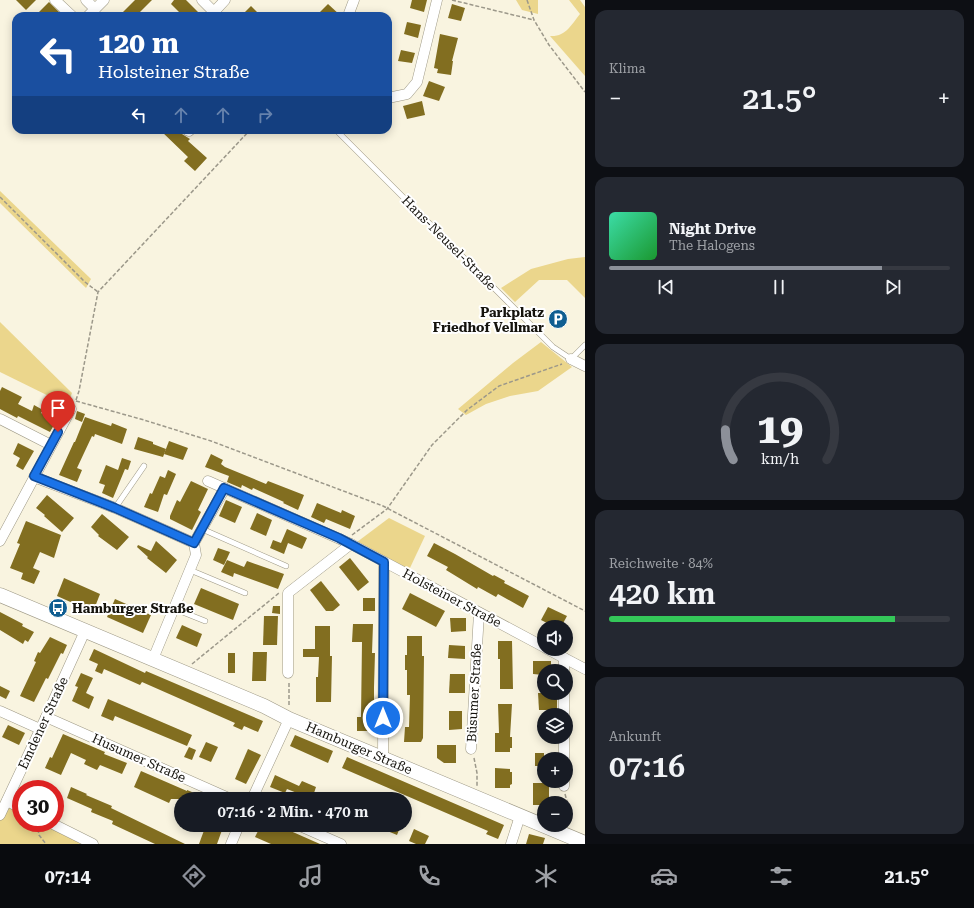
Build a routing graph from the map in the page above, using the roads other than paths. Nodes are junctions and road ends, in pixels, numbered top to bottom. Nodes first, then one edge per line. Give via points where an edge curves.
1 (55, 0) edge
2 (86, 0) edge
3 (104, 0) edge
4 (202, 0) edge
5 (225, 0) edge
6 (354, 0) edge
7 (437, 0) edge
8 (68, 12) edge
9 (91, 12) edge
10 (214, 12) edge
11 (217, 12) edge
12 (350, 12) edge
13 (392, 97) edge
14 (340, 134) edge
15 (585, 345) edge
16 (571, 359) junction
17 (585, 366) edge
18 (73, 404) road end
19 (0, 419) edge
20 (51, 445) junction
21 (144, 466) dead end
22 (34, 476) junction
23 (208, 481) dead end
24 (224, 488) junction
25 (115, 508) junction
26 (202, 529) junction
27 (1, 536) edge
28 (345, 541) junction
29 (194, 543) junction
30 (384, 562) junction
31 (286, 566) dead end
32 (190, 570) junction
33 (245, 593) dead end
34 (0, 595) edge
35 (175, 609) junction
36 (479, 613) junction
37 (205, 621) dead end
38 (84, 631) junction
39 (537, 643) edge
40 (560, 656) edge
41 (564, 658) junction
42 (153, 659) junction
43 (564, 664) edge
44 (585, 669) edge
45 (288, 673) road end
46 (0, 711) edge
47 (46, 717) junction
48 (290, 719) junction
49 (40, 730) junction
50 (471, 749) road end
51 (383, 758) junction
52 (215, 792) edge
53 (255, 792) edge
54 (7, 801) junction
55 (12, 804) edge
56 (0, 815) edge
57 (520, 816) junction
58 (64, 830) edge
59 (237, 832) edge
60 (314, 832) edge
61 (585, 843) edge
62 (93, 844) edge
63 (231, 844) edge
64 (341, 844) edge
65 (511, 844) edge

1 - 8 street
2 - 9 street
3 - 9 street
4 - 10 street
5 - 11 street
6 - 12 street
7 - 13 street via 417,82 407,94
14 - 16 lane, Hans-Neusel-Straße via 553,347
15 - 16 lane
16 - 17 street, Hans-Neusel-Straße
18 - 20 street
19 - 20 street
20 - 22 street
21 - 25 lane
22 - 25 street
22 - 27 street
23 - 24 street, Holsteiner Straße
24 - 26 street
24 - 28 street, Holsteiner Straße
25 - 29 street
26 - 29 street
26 - 31 lane
28 - 30 street, Holsteiner Straße
28 - 45 street via 288,593
29 - 32 street via 196,555
30 - 36 street, Holsteiner Straße
30 - 51 street
32 - 33 lane
32 - 35 street
34 - 38 street, Hamburger Straße
35 - 37 lane
35 - 42 street
36 - 39 street, Holsteiner Straße
36 - 50 street, Büsumer Straße
38 - 42 street, Hamburger Straße
38 - 47 street, Emdener Straße
40 - 41 street
41 - 43 street
41 - 44 street
42 - 48 street, Hamburger Straße
46 - 49 street
47 - 49 street, Emdener Straße
47 - 52 street, Husumer Straße
48 - 51 street, Hamburger Straße
48 - 53 street
49 - 54 street, Emdener Straße
51 - 57 street, Hamburger Straße
54 - 55 street
54 - 56 street, Emdener Straße
57 - 61 street, Hamburger Straße
57 - 65 street
58 - 62 street
59 - 63 street
60 - 64 street

